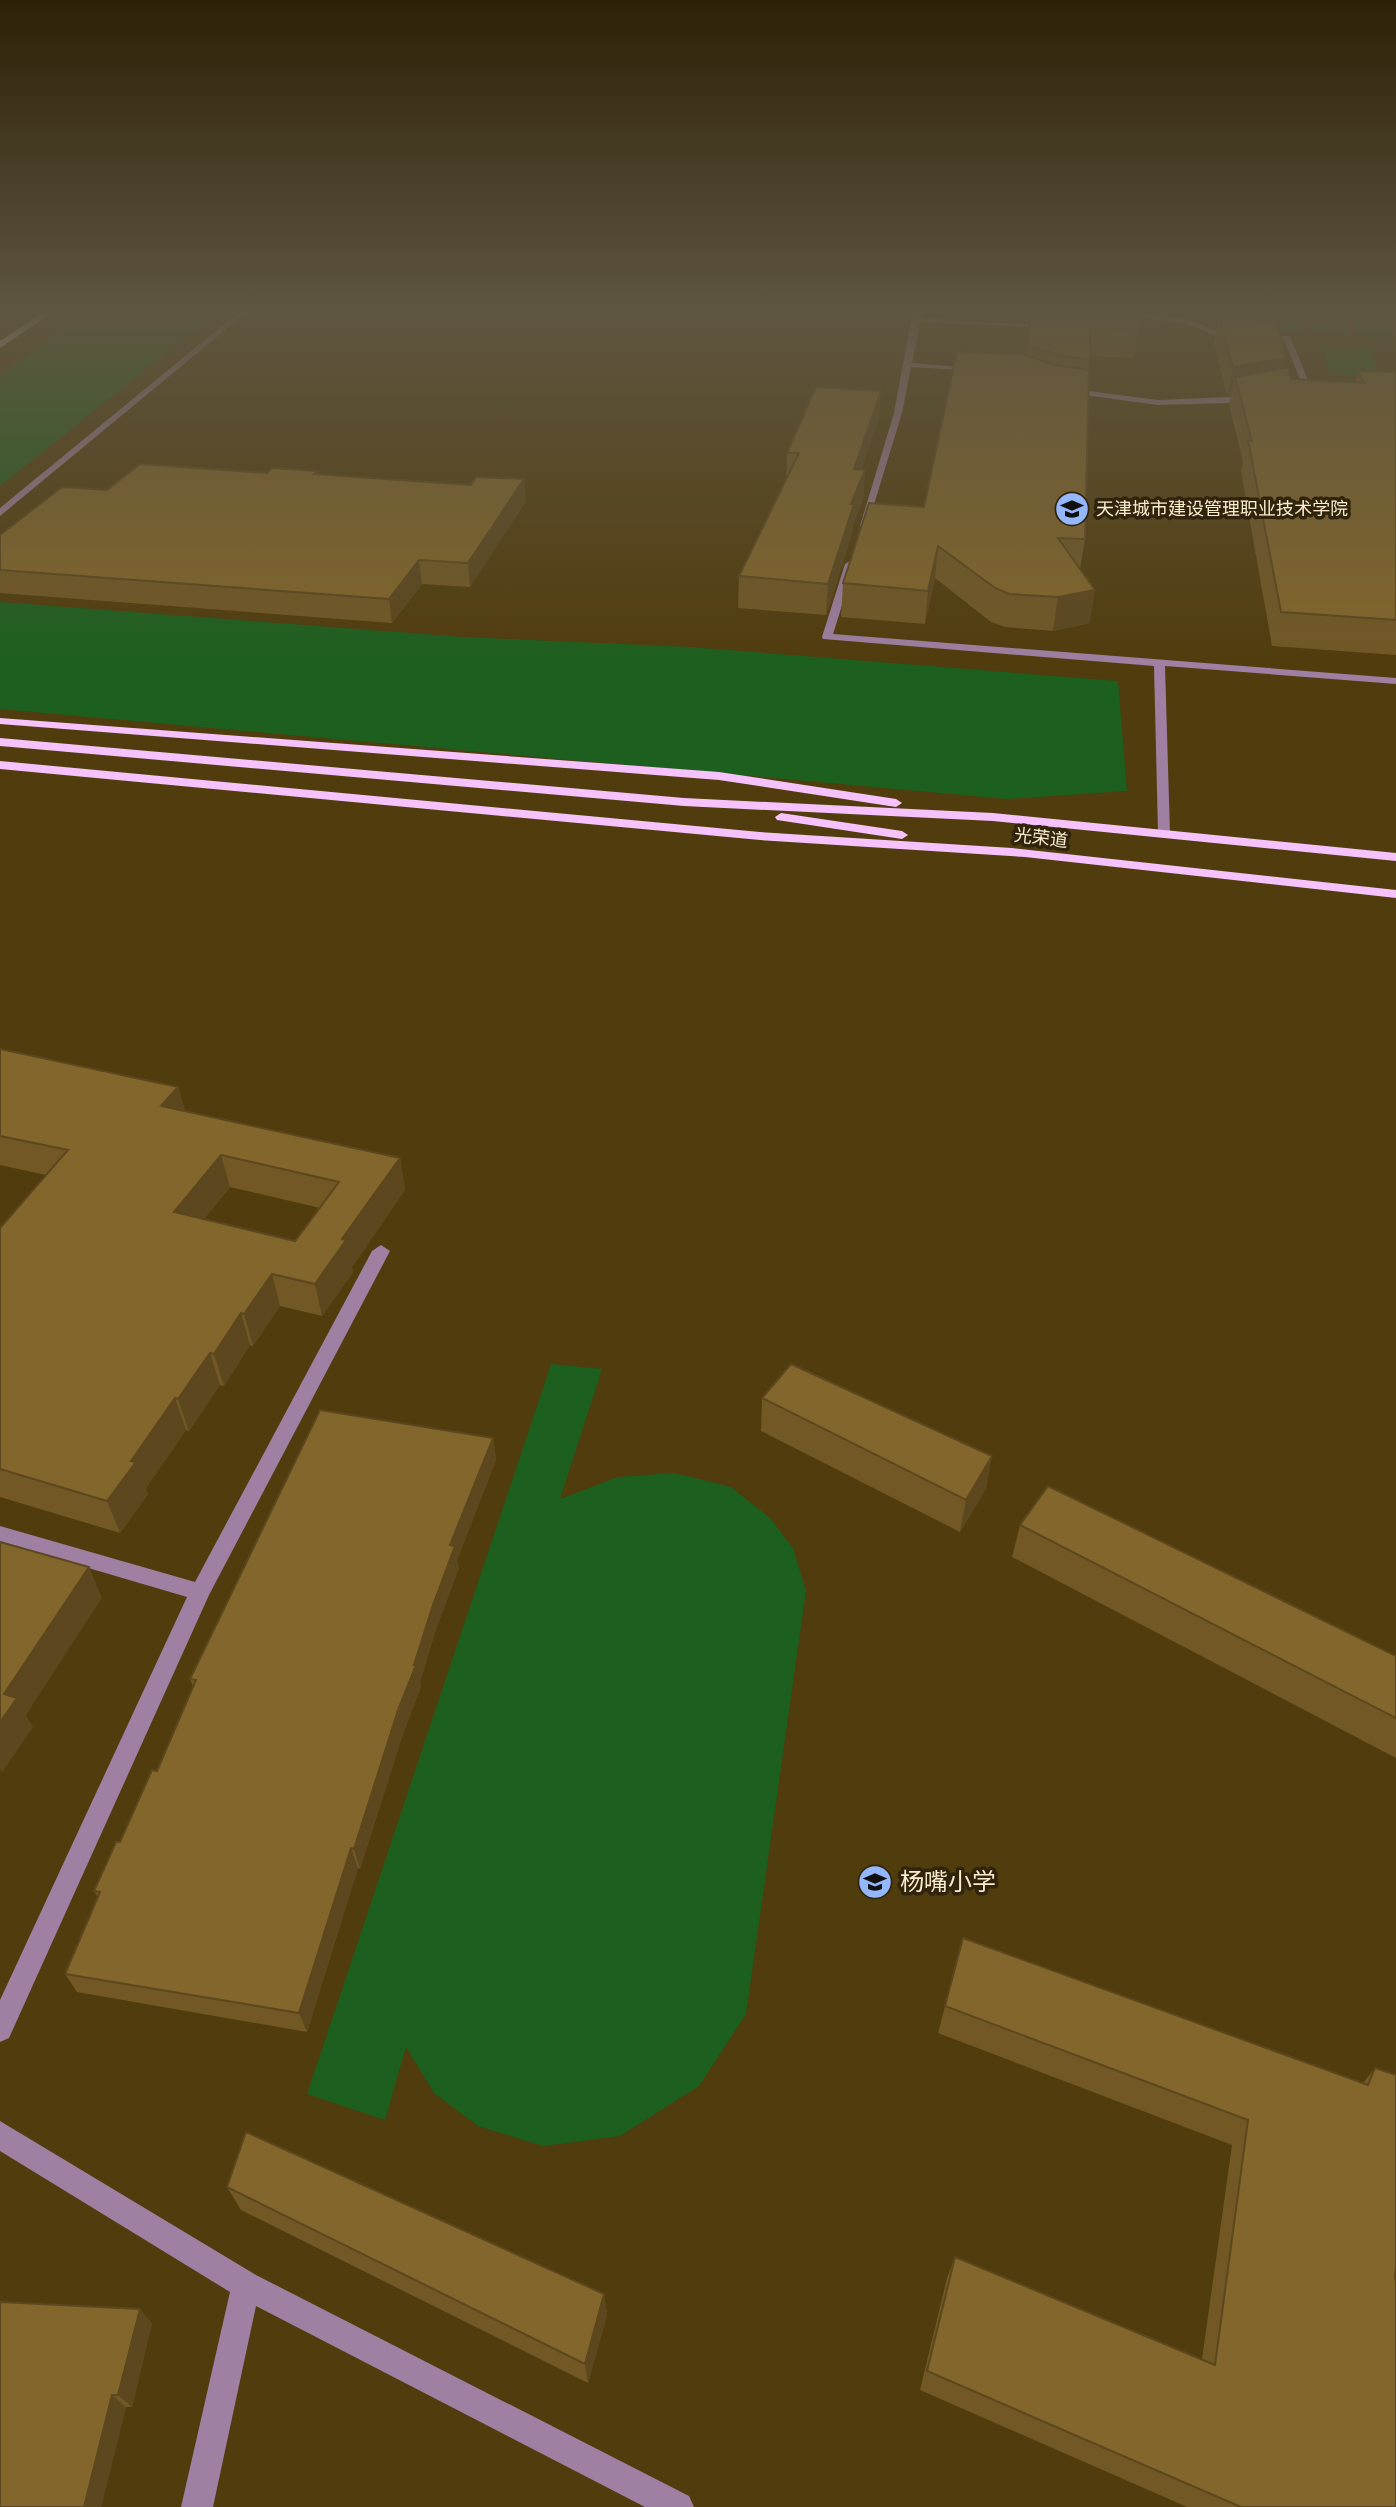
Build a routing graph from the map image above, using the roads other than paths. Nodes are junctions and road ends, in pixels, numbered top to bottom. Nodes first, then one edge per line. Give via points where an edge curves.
1 (103, 428) edge
2 (893, 428) edge
3 (0, 513) edge
4 (860, 532) edge
5 (852, 558) edge
6 (1159, 664) junction
7 (1396, 681) edge
8 (0, 721) edge
9 (0, 742) edge
10 (0, 765) edge
11 (684, 802) junction
12 (993, 817) junction
13 (1164, 833) junction
14 (1023, 854) junction
15 (1396, 857) edge
16 (1396, 894) edge
17 (381, 1251) dead end
18 (0, 1534) edge
19 (200, 1592) junction
20 (0, 2029) edge
21 (0, 2135) edge
22 (246, 2285) junction
23 (197, 2507) edge
24 (678, 2507) edge

1 - 3 street
2 - 4 street
5 - 6 street via 827,637
6 - 7 street
6 - 13 street
8 - 12 main road via 719,776
9 - 11 main road
10 - 14 main road via 760,836
11 - 12 main road
11 - 14 main road, 光荣道
12 - 13 main road, 光荣道
13 - 15 main road, 光荣道
14 - 16 main road, 光荣道
17 - 19 street
18 - 19 street
19 - 20 street
21 - 22 street
22 - 23 street
22 - 24 street

